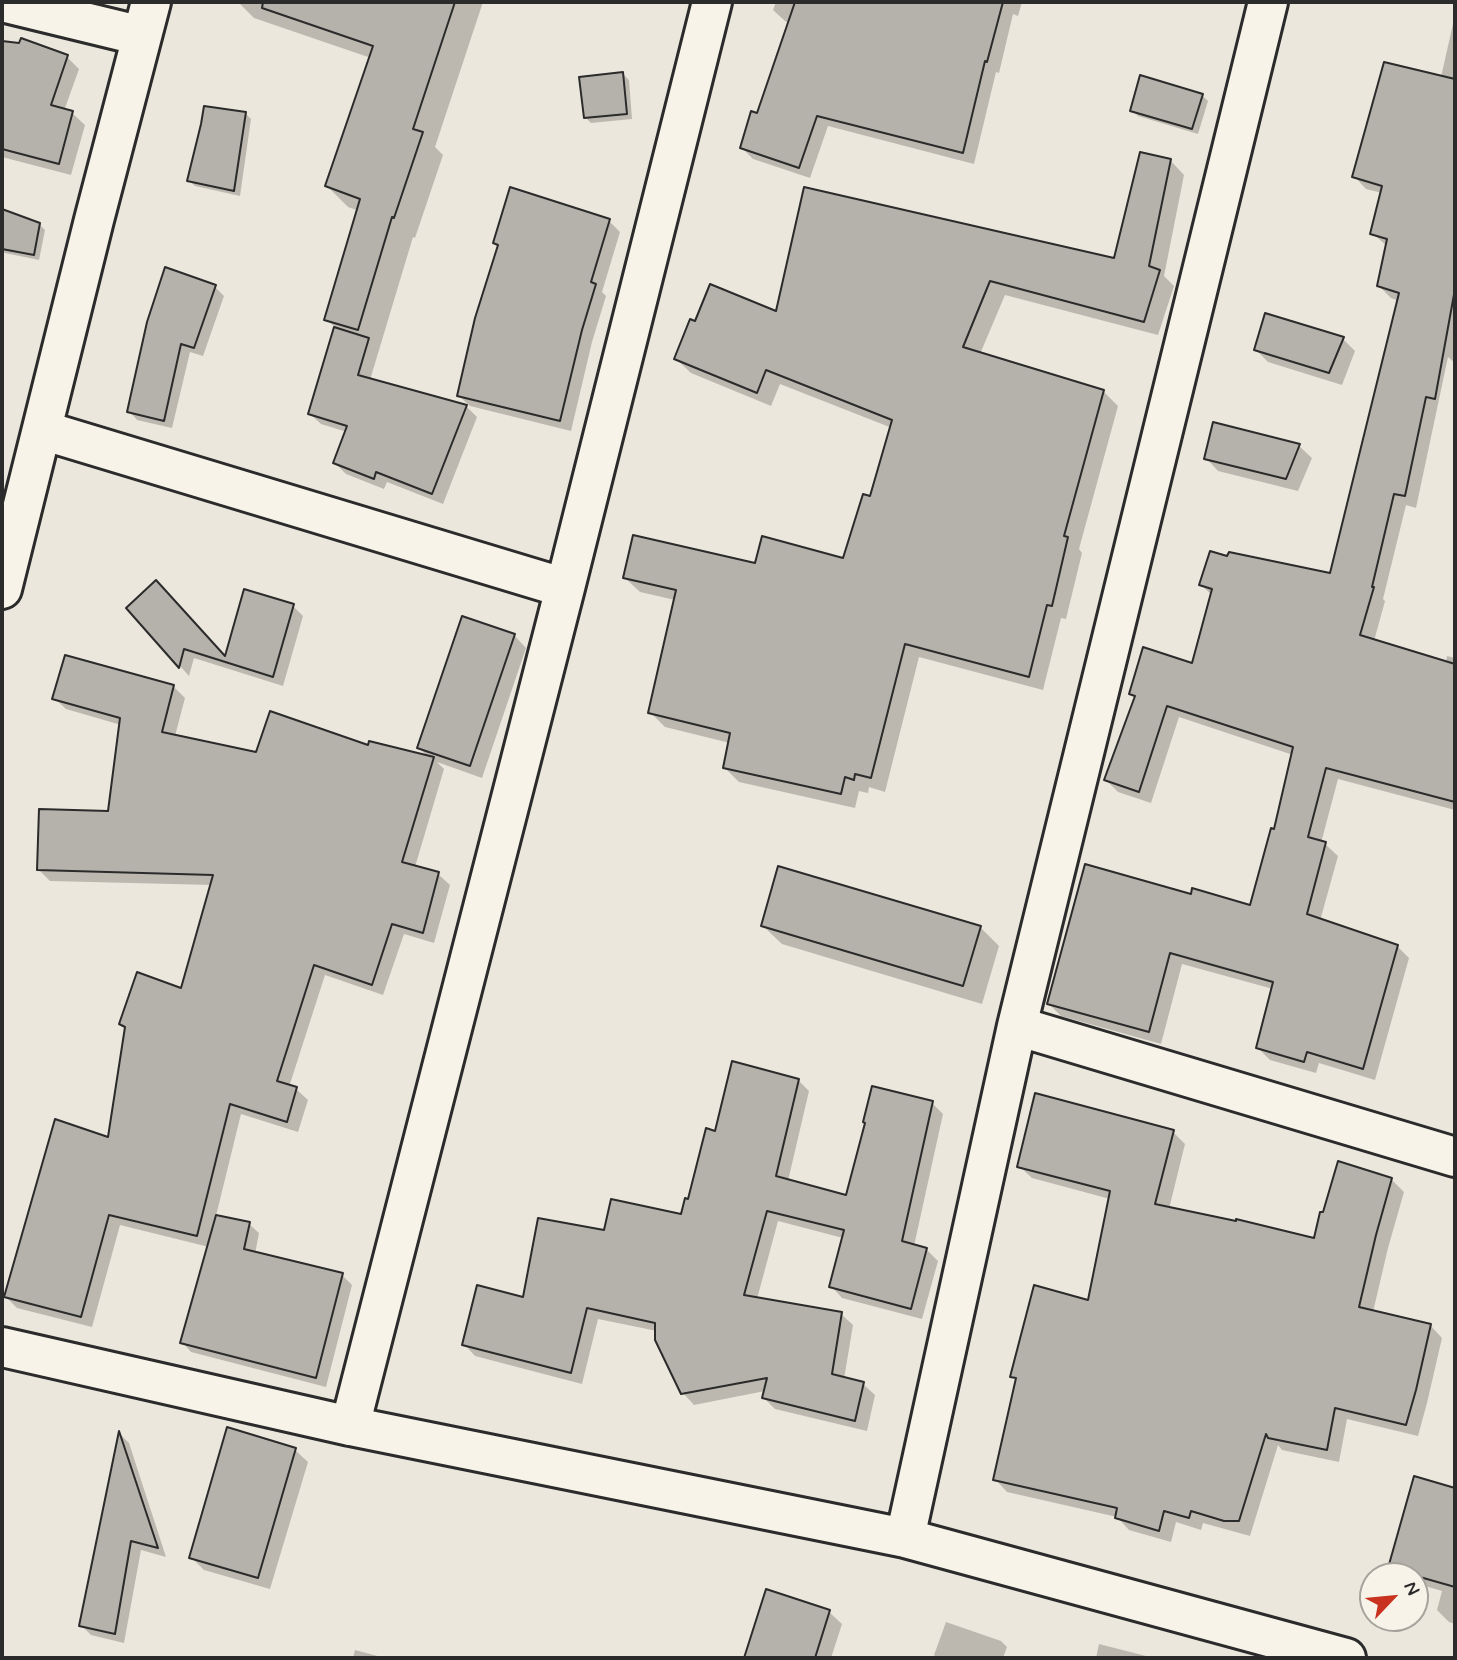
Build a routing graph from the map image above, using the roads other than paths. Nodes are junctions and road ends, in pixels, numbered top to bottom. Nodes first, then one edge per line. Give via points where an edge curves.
1 (2, 2) edge
2 (712, 2) edge
3 (1268, 2) edge
4 (146, 19) edge
5 (42, 430) junction
6 (565, 588) junction
7 (2, 589) edge
8 (1017, 1026) junction
9 (1455, 1157) edge
10 (2, 1347) edge
11 (350, 1426) junction
12 (905, 1538) junction
13 (1346, 1658) edge

1 - 4 street
2 - 6 street
3 - 8 street
4 - 5 street
5 - 6 street
5 - 7 street
6 - 11 street
8 - 9 street
8 - 12 street
10 - 11 street
11 - 12 street
12 - 13 street

